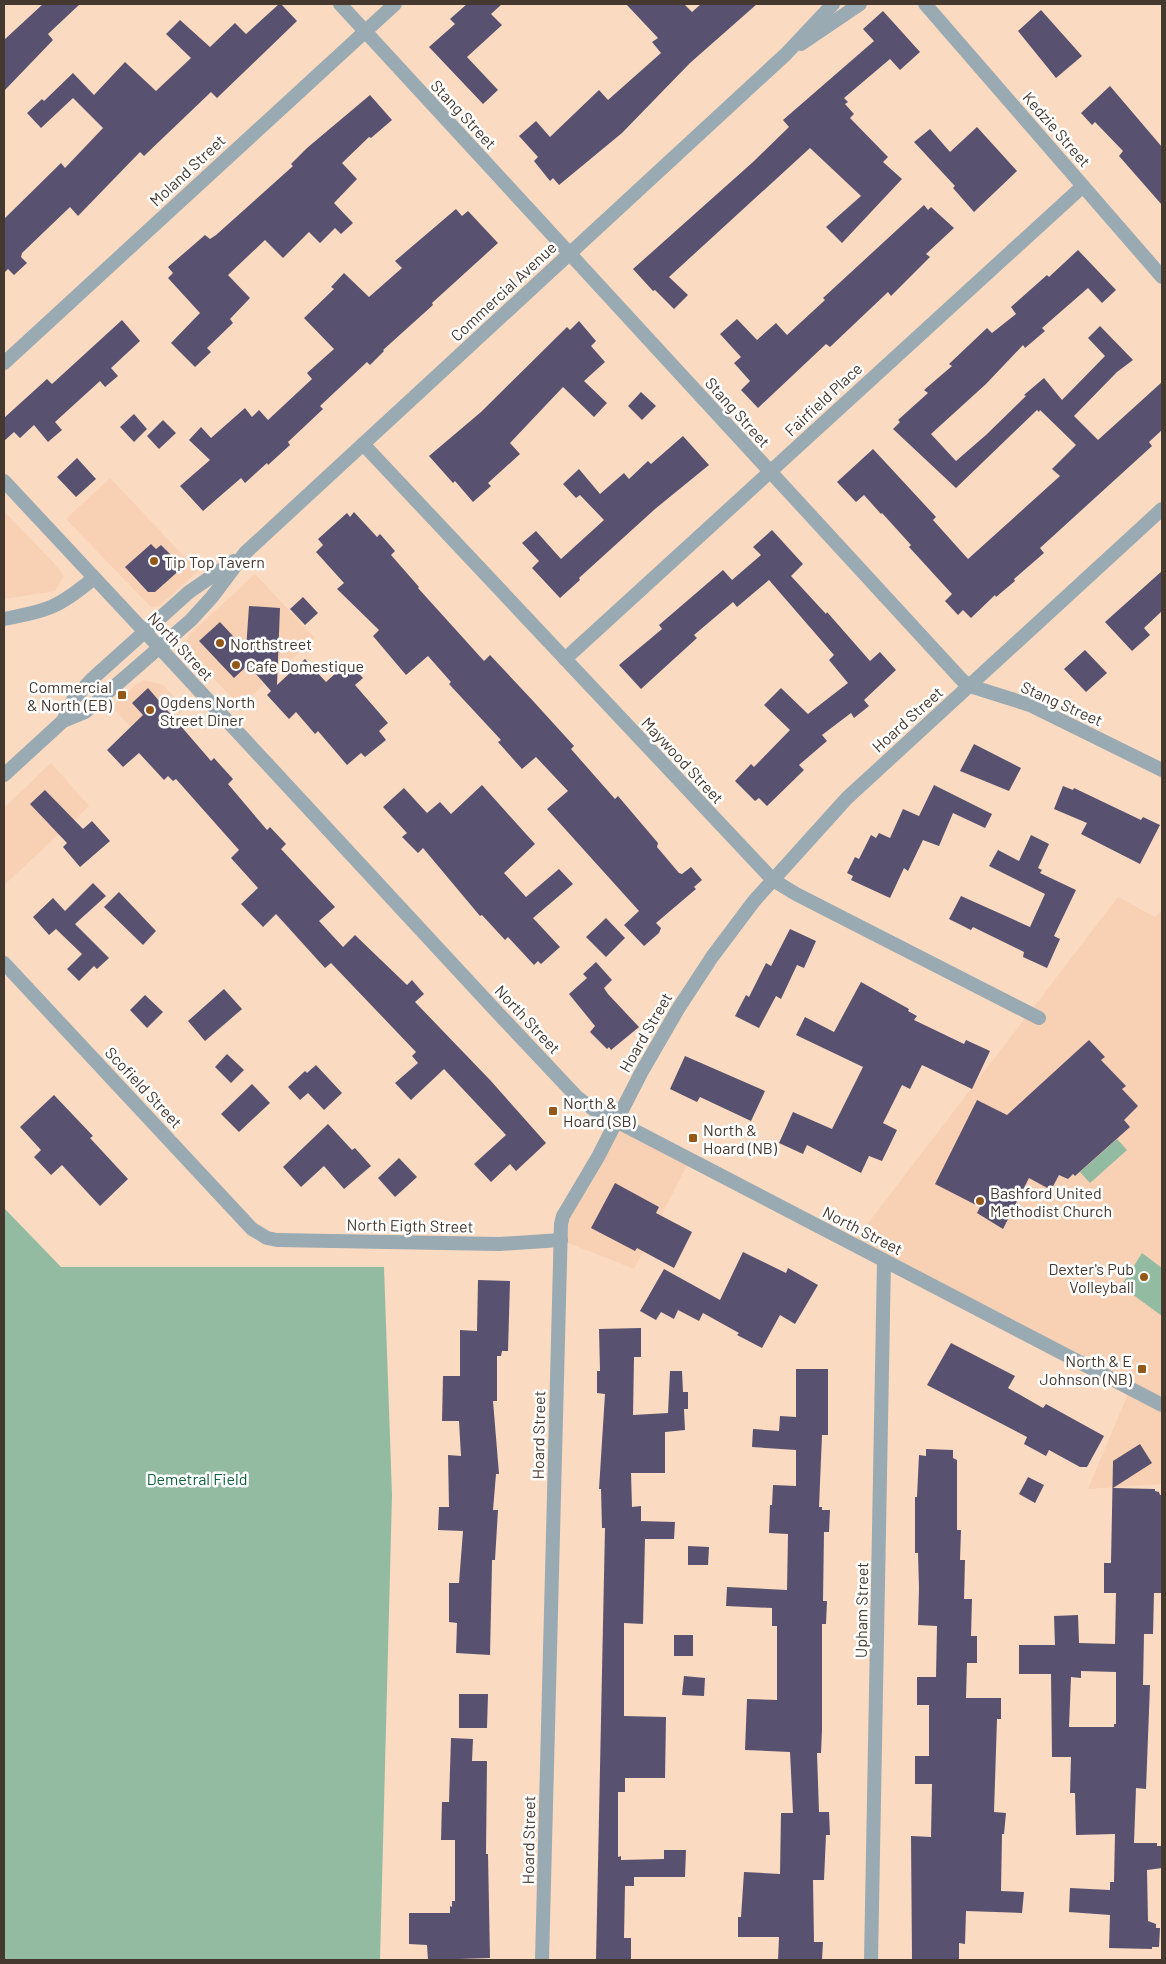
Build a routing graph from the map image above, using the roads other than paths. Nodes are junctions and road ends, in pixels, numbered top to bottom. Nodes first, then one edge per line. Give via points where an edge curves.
1 (340, 4) edge
2 (395, 4) edge
3 (833, 4) edge
4 (860, 4) edge
5 (925, 4) edge
6 (365, 31) junction
7 (786, 54) junction
8 (1083, 186) junction
9 (569, 254) junction
10 (1162, 277) edge
11 (4, 363) edge
12 (363, 444) junction
13 (769, 472) junction
14 (4, 481) edge
15 (1162, 509) edge
16 (245, 553) junction
17 (94, 578) junction
18 (4, 619) edge
19 (145, 632) junction
20 (160, 648) junction
21 (565, 659) junction
22 (970, 686) junction
23 (63, 721) junction
24 (1162, 770) edge
25 (4, 775) edge
26 (773, 880) junction
27 (4, 963) edge
28 (1039, 1018) dead end
29 (616, 1122) junction
30 (260, 1234) joint
31 (560, 1240) junction
32 (884, 1260) junction
33 (1162, 1405) edge
34 (542, 1960) edge
35 (871, 1960) edge

1 - 6 street, Stang Street
2 - 6 street, Moland Street
3 - 7 street, Commercial Avenue
4 - 7 street, Commercial Avenue
5 - 8 street, Kedzie Street
6 - 9 street, Stang Street
6 - 11 street, Moland Street
7 - 9 street, Commercial Avenue
8 - 10 street, Kedzie Street
8 - 13 street, Fairfield Place
9 - 12 street, Commercial Avenue
9 - 13 street, Stang Street
12 - 16 street, Commercial Avenue
12 - 21 street, Maywood Street
13 - 21 street, Fairfield Place
13 - 22 street, Stang Street
14 - 17 street, North Street
15 - 22 street, Hoard Street
16 - 19 street, Commercial Avenue via 189,592
16 - 20 street, Commercial Avenue via 203,608
17 - 18 street via 66,601 45,611
17 - 19 street, North Street
19 - 20 street, North Street
19 - 23 street, Commercial Avenue via 92,679 73,700
20 - 23 street, Commercial Avenue via 86,712
20 - 29 street, North Street via 570,1090
21 - 26 street, Maywood Street
22 - 24 street, Stang Street via 1030,705
22 - 26 street, Hoard Street via 847,798
23 - 25 street, Commercial Avenue
26 - 28 street, Maywood Street
26 - 29 street, Hoard Street via 718,949 678,1009
27 - 30 street, Scofield Street
29 - 31 street, Hoard Street via 563,1216
29 - 32 street, North Street
30 - 31 street, North Eigth Street via 286,1240 498,1244
31 - 34 street, Hoard Street
32 - 33 street, North Street
32 - 35 street, Upham Street

